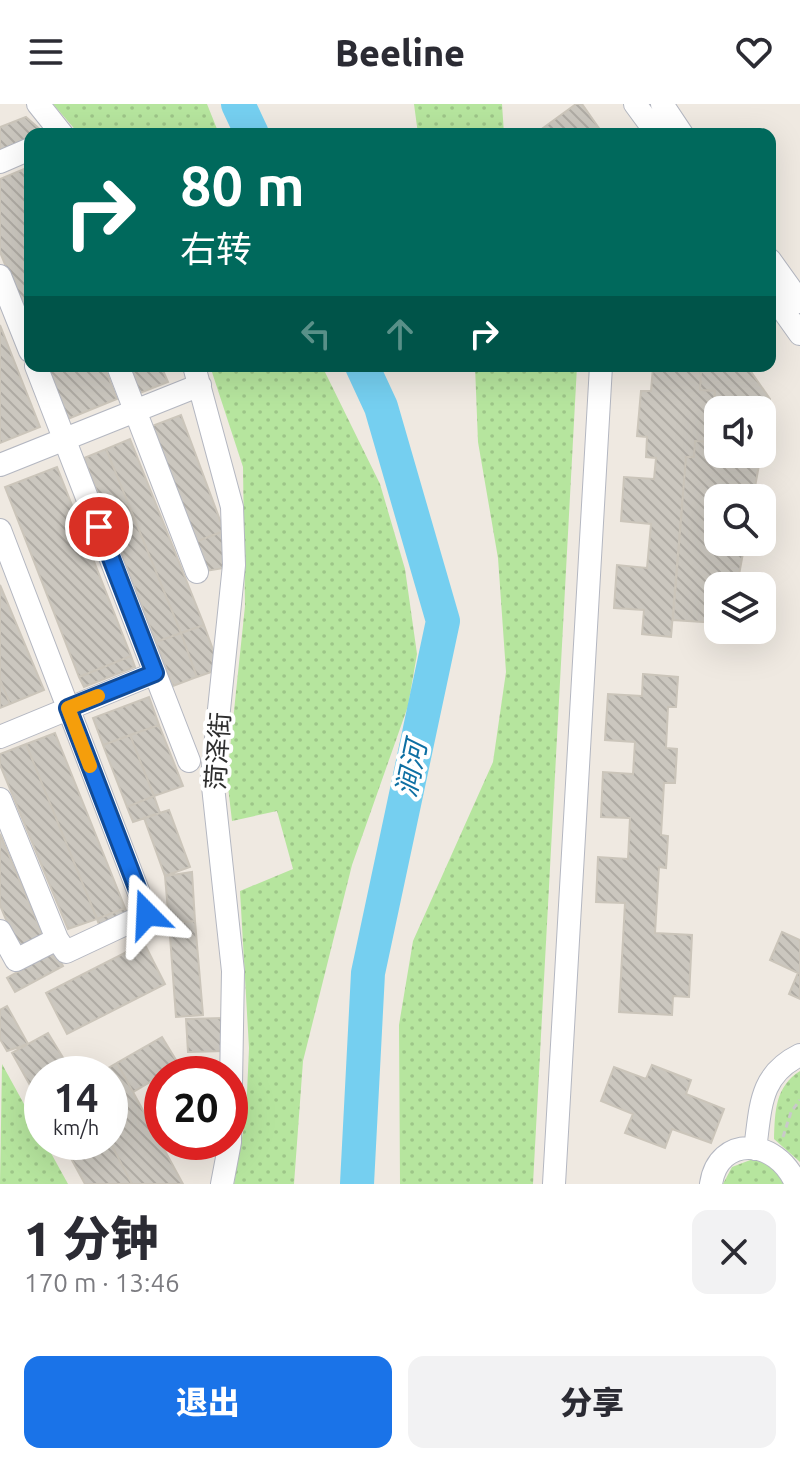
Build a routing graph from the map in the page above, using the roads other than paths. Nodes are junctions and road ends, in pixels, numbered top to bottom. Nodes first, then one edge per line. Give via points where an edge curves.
1 (38, 104) edge
2 (635, 104) edge
3 (662, 104) edge
4 (57, 128) edge
5 (653, 128) edge
6 (678, 128) edge
7 (24, 153) edge
8 (0, 162) edge
9 (776, 268) edge
10 (0, 276) edge
11 (776, 300) edge
12 (800, 302) edge
13 (800, 334) edge
14 (24, 336) edge
15 (38, 372) edge
16 (121, 372) edge
17 (601, 372) edge
18 (197, 376) edge
19 (137, 411) junction
20 (65, 440) junction
21 (0, 465) edge
22 (0, 530) edge
23 (197, 572) dead end
24 (155, 673) junction
25 (68, 708) junction
26 (0, 737) edge
27 (189, 761) dead end
28 (0, 799) edge
29 (0, 931) edge
30 (57, 939) junction
31 (800, 1055) edge
32 (232, 1056) edge
33 (766, 1152) junction
34 (226, 1160) edge
35 (222, 1184) edge
36 (554, 1184) edge
37 (711, 1184) edge
38 (796, 1184) edge

1 - 4 street
2 - 5 street
3 - 6 street
7 - 8 street
9 - 12 street
10 - 14 street
11 - 13 street
15 - 20 street
16 - 19 street
17 - 36 street
18 - 19 street
18 - 32 street, 菏泽街 via 232,507 234,565 212,777 233,971
19 - 20 street
19 - 23 street
20 - 21 street
20 - 24 street
22 - 25 street
24 - 25 street
24 - 27 street
25 - 26 street
25 - 30 street via 147,914 66,952
28 - 30 street
29 - 30 street via 16,960
31 - 33 street via 778,1066 761,1101
33 - 37 street via 748,1148 727,1156 712,1174
33 - 38 street via 788,1165
34 - 35 street, 菏泽街

